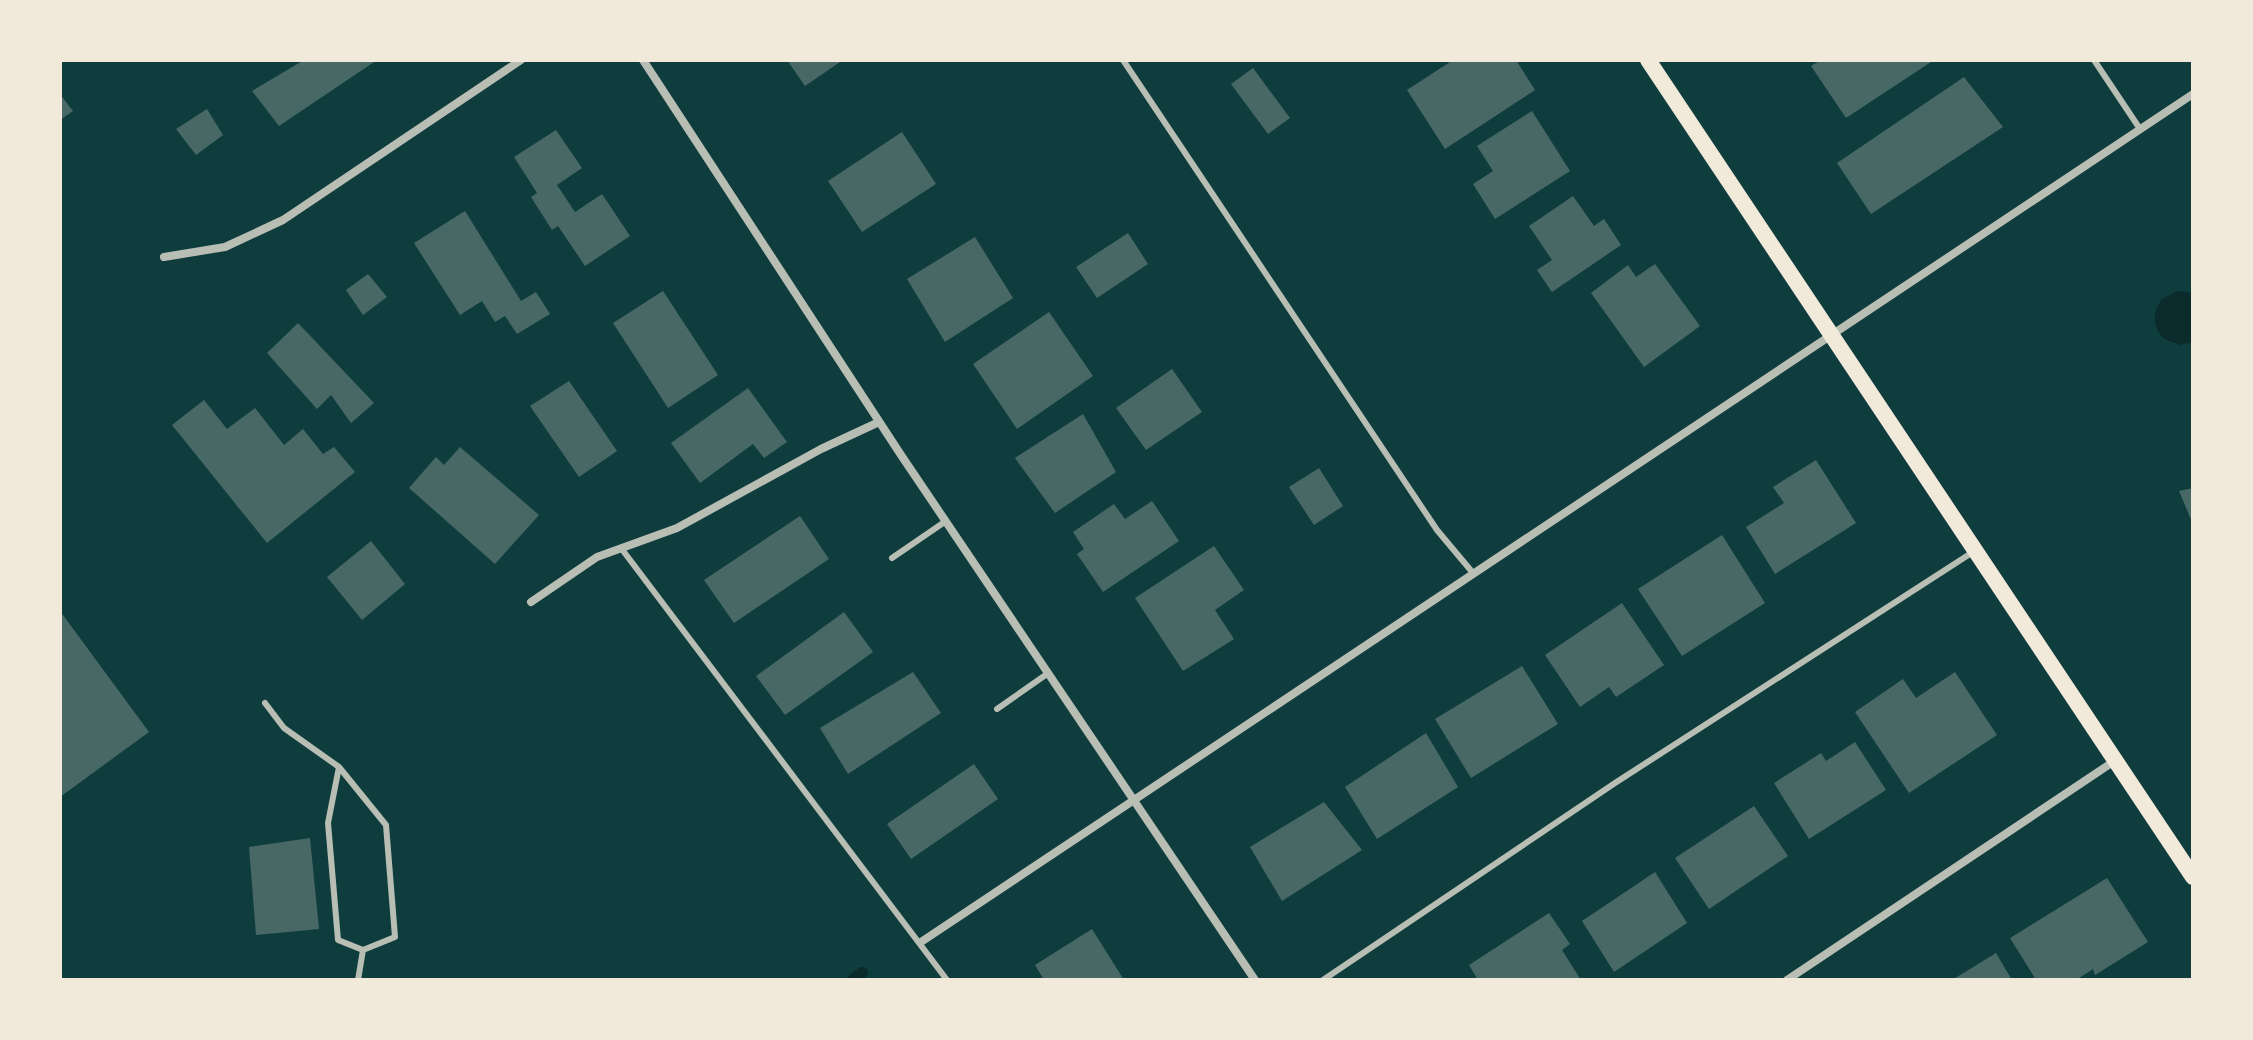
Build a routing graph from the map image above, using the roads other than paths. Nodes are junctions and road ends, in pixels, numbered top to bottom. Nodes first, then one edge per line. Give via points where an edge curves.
1 (521, 60) edge
2 (643, 60) edge
3 (1123, 60) edge
4 (1648, 60) edge
5 (2094, 60) edge
6 (2193, 94) edge
7 (2140, 129) junction
8 (164, 257) dead end
9 (1831, 335) junction
10 (879, 422) junction
11 (946, 521) junction
12 (621, 548) junction
13 (1976, 550) junction
14 (892, 558) dead end
15 (1473, 573) junction
16 (531, 602) dead end
17 (1047, 674) junction
18 (265, 703) dead end
19 (997, 709) dead end
20 (2116, 760) junction
21 (339, 767) junction
22 (1133, 800) junction
23 (2193, 877) edge
24 (921, 942) junction
25 (363, 950) junction
26 (358, 980) edge
27 (947, 980) edge
28 (1255, 980) edge
29 (1323, 980) edge
30 (1787, 980) edge

1 - 8 street via 283,220 225,247
2 - 10 street
3 - 15 lane via 1437,530
4 - 9 main road
5 - 7 lane
6 - 7 street
7 - 9 street
9 - 13 main road
9 - 15 street
10 - 11 street
10 - 12 street via 677,528
11 - 14 lane
11 - 17 street
12 - 16 street via 597,557
12 - 24 lane
13 - 20 main road
13 - 29 lane
15 - 22 street
17 - 19 lane
17 - 22 street
18 - 21 lane via 284,728
20 - 23 main road
20 - 30 street
21 - 25 lane via 328,823 338,940
21 - 25 lane via 386,825 395,937
22 - 24 street
22 - 28 street
24 - 27 lane
25 - 26 lane

